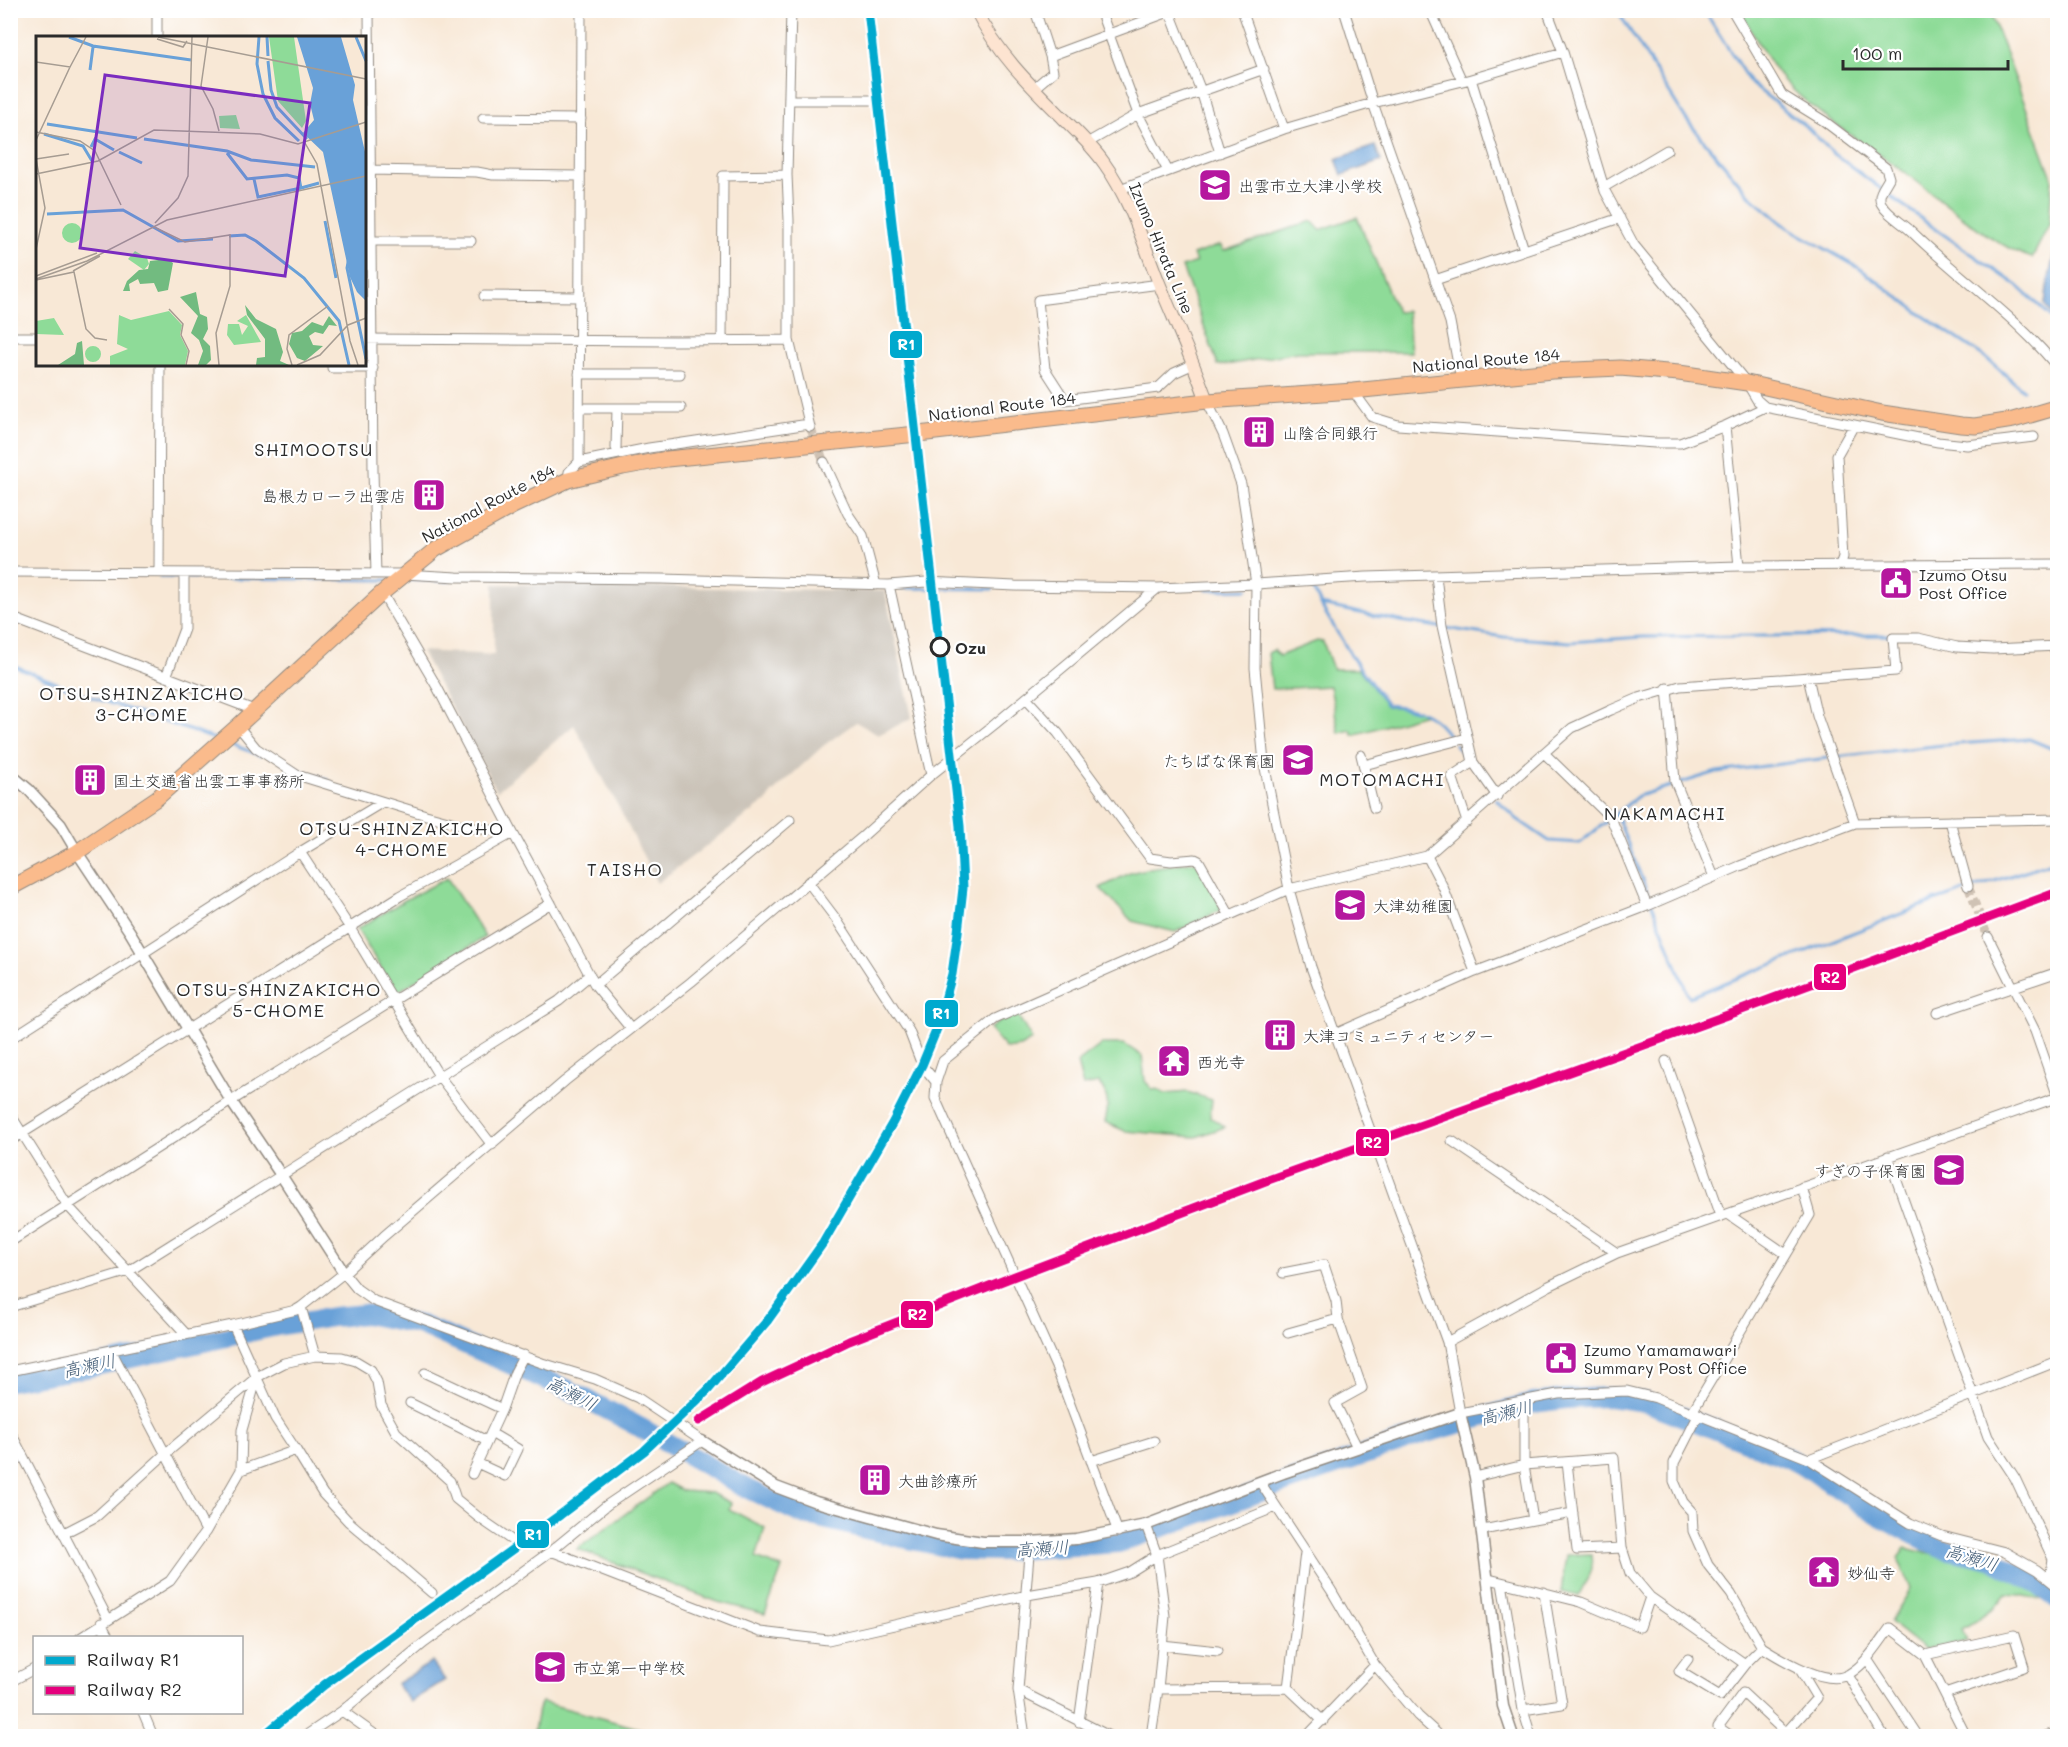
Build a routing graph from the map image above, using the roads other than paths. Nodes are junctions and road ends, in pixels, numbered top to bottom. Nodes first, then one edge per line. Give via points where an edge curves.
1 (157, 10) edge
2 (369, 10) edge
3 (581, 10) edge
4 (790, 10) edge
5 (976, 10) edge
6 (1035, 10) edge
7 (1101, 10) edge
8 (1242, 10) edge
9 (1344, 10) edge
10 (1430, 10) edge
11 (1547, 10) edge
12 (1732, 10) edge
13 (1171, 11) edge
14 (1109, 33) junction
15 (157, 36) edge
16 (1563, 52) junction
17 (1050, 56) junction
18 (1264, 69) junction
19 (1467, 80) junction
20 (1034, 88) junction
21 (1201, 91) junction
22 (367, 95) edge
23 (789, 100) junction
24 (871, 100) dead end
25 (1372, 103) junction
26 (1138, 114) junction
27 (483, 118) dead end
28 (580, 119) junction
29 (1284, 129) junction
30 (1087, 142) junction
31 (1667, 150) dead end
32 (1220, 153) junction
33 (370, 170) junction
34 (1168, 171) junction
35 (787, 175) junction
36 (580, 176) junction
37 (1604, 187) junction
38 (1120, 189) junction
39 (1620, 219) junction
40 (371, 241) junction
41 (471, 241) dead end
42 (1524, 250) junction
43 (1435, 280) junction
44 (1160, 284) junction
45 (484, 296) dead end
46 (579, 297) junction
47 (10, 337) edge
48 (36, 338) edge
49 (369, 339) edge
50 (579, 339) junction
51 (789, 340) junction
52 (722, 341) junction
53 (1194, 364) junction
54 (160, 366) edge
55 (332, 368) dead end
56 (374, 368) junction
57 (2058, 368) edge
58 (579, 374) junction
59 (680, 374) dead end
60 (1461, 380) junction
61 (1747, 383) junction
62 (1353, 392) junction
63 (1207, 401) junction
64 (1765, 407) junction
65 (2058, 407) edge
66 (579, 408) junction
67 (617, 408) junction
68 (681, 408) dead end
69 (1854, 425) junction
70 (1725, 426) junction
71 (2034, 437) dead end
72 (616, 448) dead end
73 (579, 462) junction
74 (824, 462) tunnel mouth
75 (568, 480) junction
76 (2058, 564) edge
77 (1840, 565) junction
78 (1739, 567) junction
79 (11, 572) edge
80 (159, 572) junction
81 (184, 573) junction
82 (376, 574) junction
83 (404, 574) junction
84 (1436, 576) junction
85 (1256, 584) junction
86 (876, 585) junction
87 (889, 585) junction
88 (1158, 588) junction
89 (382, 593) junction
90 (10, 617) edge
91 (2058, 646) edge
92 (166, 676) junction
93 (1809, 676) junction
94 (1667, 688) junction
95 (1026, 698) junction
96 (254, 710) junction
97 (238, 726) junction
98 (1467, 738) junction
99 (1544, 753) junction
100 (1473, 762) junction
101 (10, 774) edge
102 (931, 775) junction
103 (1497, 796) junction
104 (383, 802) junction
105 (1374, 808) dead end
106 (2058, 819) edge
107 (790, 820) dead end
108 (1950, 821) junction
109 (1467, 822) junction
110 (1855, 823) junction
111 (513, 834) junction
112 (77, 852) junction
113 (300, 852) junction
114 (1427, 856) junction
115 (1714, 877) junction
116 (808, 882) junction
117 (1968, 886) tunnel mouth
118 (10, 888) edge
119 (1289, 889) junction
120 (551, 903) junction
121 (1647, 906) junction
122 (1229, 914) junction
123 (350, 928) junction
124 (1988, 938) tunnel mouth
125 (143, 954) junction
126 (1475, 972) junction
127 (2058, 972) edge
128 (590, 975) junction
129 (595, 985) junction
130 (2012, 987) junction
131 (394, 1001) junction
132 (1937, 1013) dead end
133 (631, 1029) junction
134 (189, 1030) junction
135 (1335, 1034) junction
136 (10, 1039) edge
137 (1665, 1060) dead end
138 (439, 1076) junction
139 (936, 1082) junction
140 (2058, 1097) edge
141 (231, 1101) junction
142 (10, 1114) edge
143 (22, 1134) junction
144 (10, 1141) edge
145 (1452, 1141) dead end
146 (492, 1145) junction
147 (1888, 1156) junction
148 (281, 1174) junction
149 (1802, 1187) junction
150 (68, 1206) junction
151 (1724, 1215) junction
152 (10, 1242) edge
153 (1617, 1253) junction
154 (1786, 1254) junction
155 (129, 1271) junction
156 (1283, 1273) dead end
157 (344, 1274) junction
158 (10, 1307) edge
159 (301, 1307) junction
160 (1338, 1319) junction
161 (233, 1325) junction
162 (1288, 1333) dead end
163 (186, 1334) junction
164 (1447, 1342) junction
165 (111, 1350) junction
166 (524, 1355) junction
167 (315, 1356) junction
168 (2058, 1361) edge
169 (10, 1371) edge
170 (425, 1373) dead end
171 (257, 1377) junction
172 (1973, 1395) junction
173 (410, 1403) dead end
174 (502, 1408) junction
175 (1524, 1412) dead end
176 (1460, 1413) junction
177 (1696, 1413) junction
178 (11, 1434) edge
179 (489, 1437) junction
180 (702, 1441) junction
181 (1154, 1441) dead end
182 (1357, 1447) junction
183 (296, 1450) junction
184 (165, 1454) junction
185 (1809, 1459) junction
186 (1091, 1461) junction
187 (1567, 1462) junction
188 (477, 1463) junction
189 (1524, 1465) junction
190 (241, 1470) junction
191 (472, 1474) dead end
192 (1475, 1477) junction
193 (1260, 1482) junction
194 (1276, 1507) junction
195 (1573, 1513) junction
196 (1533, 1520) junction
197 (1146, 1525) junction
198 (1483, 1530) junction
199 (206, 1531) junction
200 (1118, 1532) junction
201 (64, 1533) junction
202 (510, 1539) dead end
203 (1030, 1542) junction
204 (1622, 1548) junction
205 (551, 1551) junction
206 (1305, 1552) junction
207 (1157, 1555) junction
208 (2047, 1577) junction
209 (1489, 1579) junction
210 (1098, 1583) junction
211 (1502, 1583) junction
212 (2058, 1587) edge
213 (1544, 1592) junction
214 (432, 1593) dead end
215 (1027, 1595) junction
216 (1650, 1597) junction
217 (105, 1621) junction
218 (83, 1636) edge
219 (109, 1636) edge
220 (1162, 1645) junction
221 (1762, 1647) junction
222 (1218, 1650) dead end
223 (1925, 1655) junction
224 (1688, 1659) dead end
225 (1867, 1659) junction
226 (1745, 1664) junction
227 (1375, 1665) junction
228 (1799, 1668) junction
229 (33, 1670) edge
230 (1848, 1675) junction
231 (10, 1682) edge
232 (1288, 1688) junction
233 (1158, 1689) junction
234 (1018, 1690) junction
235 (1945, 1694) junction
236 (1523, 1710) junction
237 (342, 1711) junction
238 (144, 1714) edge
239 (1323, 1721) junction
240 (1079, 1722) junction
241 (2058, 1732) edge
242 (1964, 1734) edge
243 (1027, 1735) edge
244 (1784, 1735) edge
245 (153, 1737) edge
246 (305, 1737) edge
247 (377, 1737) edge
248 (1109, 1737) edge
249 (1151, 1737) edge
250 (1308, 1737) edge
251 (1440, 1737) edge
252 (1514, 1737) edge
253 (1531, 1737) edge
254 (1731, 1737) edge
255 (1884, 1737) edge
256 (1917, 1737) edge
257 (1950, 1737) edge
258 (2046, 1737) edge

1 - 15 street
2 - 22 street
3 - 28 street
4 - 23 street
5 - 20 main road, Izumo Hirata Line via 1000,50
6 - 17 street
7 - 14 street
8 - 18 street
9 - 25 street
10 - 19 street
11 - 16 street
12 - 57 street via 1782,95 1824,120 1886,168 1889,178 1880,199 1884,208 2007,315
13 - 14 street
13 - 21 street
14 - 17 street
14 - 26 street
16 - 19 street
16 - 37 street
17 - 20 street via 1053,72
18 - 21 street
18 - 29 street
19 - 25 street
19 - 42 street
20 - 30 main road, Izumo Hirata Line
21 - 26 street
21 - 32 street
22 - 33 street
23 - 24 street
23 - 35 street
25 - 29 street
25 - 43 street
26 - 30 street
26 - 34 street
27 - 28 street
28 - 36 street
29 - 32 street
30 - 38 main road, Izumo Hirata Line
31 - 37 street
32 - 34 street
33 - 36 street
33 - 40 street
34 - 38 street
35 - 51 street
35 - 52 street via 723,176
36 - 46 street
37 - 39 street
38 - 44 main road, Izumo Hirata Line
39 - 42 street
39 - 61 street via 1634,245
40 - 41 street
40 - 49 street
42 - 43 street
43 - 60 street via 1450,322
44 - 53 main road, Izumo Hirata Line
44 - 53 street via 1038,300 1045,369 1065,400 1158,388 1174,373
45 - 46 street
46 - 50 street
47 - 48 street
49 - 50 street
49 - 56 street
50 - 52 street
50 - 58 street
51 - 52 street
51 - 73 street via 810,425
53 - 63 main road, Izumo Hirata Line
54 - 80 street
55 - 56 street
56 - 82 street
58 - 59 street
58 - 66 street
60 - 61 highway, National Route 184 via 1620,368
60 - 62 highway, National Route 184
61 - 64 street
61 - 65 highway, National Route 184 via 1882,413 1961,425 2013,420
62 - 63 highway, National Route 184
62 - 70 street via 1372,417 1398,425 1655,443 1680,443
63 - 75 highway, National Route 184 via 667,459
63 - 85 street via 1241,484
64 - 69 street
64 - 70 street
66 - 67 street
66 - 73 street
67 - 68 street
67 - 72 street
69 - 71 street via 1966,445
69 - 77 street via 1837,455 1843,557
70 - 78 street
73 - 75 street via 569,472
74 - 86 street via 848,514 863,536
75 - 83 highway, National Route 184 via 436,549
76 - 77 street
77 - 78 street
78 - 84 street
79 - 80 street
80 - 81 street
81 - 82 street
81 - 92 street via 184,629
82 - 83 street
83 - 86 street
83 - 89 highway, National Route 184
84 - 85 street
84 - 98 street via 1442,626
85 - 88 street
85 - 119 street via 1256,668 1264,763
86 - 87 street
87 - 88 street via 926,582
87 - 102 street
88 - 95 street
89 - 96 highway, National Route 184
89 - 111 street via 437,687
90 - 92 street
91 - 93 street via 1984,649 1918,638 1893,638 1896,671
92 - 96 street
93 - 94 street
93 - 110 street via 1817,716
94 - 99 street via 1572,728
94 - 115 street via 1675,781
95 - 102 street
95 - 122 street via 1058,733 1150,858 1199,861
96 - 97 highway, National Route 184
97 - 104 street via 256,748 297,775
97 - 112 highway, National Route 184 via 157,798
98 - 100 street
98 - 105 street via 1363,760
99 - 103 street
99 - 121 street via 1611,818
100 - 103 street
100 - 109 street via 1452,776
101 - 112 street via 62,825
102 - 116 street
103 - 109 street
104 - 111 street via 474,828
104 - 113 street
106 - 108 street
107 - 129 street
108 - 110 street
108 - 117 street
109 - 114 street
110 - 115 street
111 - 120 street
111 - 123 street
112 - 118 highway, National Route 184
112 - 125 street
113 - 123 street
113 - 125 street
114 - 119 street
114 - 126 street
115 - 121 street
116 - 133 street
116 - 139 street via 909,1031 922,1065
119 - 122 street
119 - 135 street
120 - 128 street
120 - 131 street
121 - 126 street
122 - 139 street via 995,1019 943,1061
123 - 131 street
123 - 134 street
124 - 130 street
125 - 134 street
125 - 136 street
126 - 135 street
127 - 130 street
128 - 129 street
128 - 138 street via 559,1000
129 - 133 street
130 - 132 street
130 - 140 street via 2035,1031
131 - 138 street
131 - 141 street
133 - 146 street
134 - 141 street
134 - 143 street
135 - 164 street
137 - 151 street
138 - 146 street
138 - 148 street
139 - 186 street via 935,1098 1056,1367
140 - 147 street
141 - 148 street
141 - 150 street
142 - 143 street
143 - 144 street
143 - 150 street
145 - 153 street
146 - 157 street
147 - 149 street
147 - 172 street
148 - 155 street
148 - 157 street
149 - 151 street
149 - 154 street via 1810,1215
150 - 152 street
150 - 155 street
151 - 153 street
151 - 154 street
153 - 164 street
154 - 177 street
155 - 158 street
155 - 163 street
156 - 160 street via 1324,1265
157 - 159 street
157 - 166 street via 374,1301
159 - 161 street
159 - 167 street
160 - 162 street
160 - 182 street via 1362,1388 1335,1403
161 - 163 street
161 - 171 street
163 - 165 street
164 - 176 street
165 - 169 street
165 - 184 street
166 - 174 street
166 - 180 street via 638,1398
167 - 171 street via 284,1363
167 - 202 street via 342,1357 371,1370 381,1405 396,1432 450,1481 456,1499
168 - 172 street
170 - 174 street
171 - 183 street via 275,1418
171 - 184 street
171 - 190 street via 242,1430
172 - 185 street
172 - 208 street via 1988,1437 2015,1478 2053,1559
173 - 179 street
174 - 179 street
175 - 189 street
176 - 177 street via 1558,1394 1627,1391
176 - 182 street
176 - 192 street
177 - 185 street
177 - 221 street via 1674,1463 1674,1481 1692,1512 1693,1531 1708,1565 1731,1594
178 - 201 street
179 - 188 street
179 - 188 street via 518,1449 505,1476
180 - 203 street via 776,1487 816,1502 936,1535 983,1542
180 - 205 street via 607,1505
181 - 186 street
182 - 193 street
183 - 190 street
183 - 214 street via 323,1494 348,1521
184 - 199 street
184 - 201 street via 97,1515
185 - 208 street via 1910,1524 2005,1552
186 - 200 street
187 - 189 street
187 - 195 street
187 - 204 street via 1614,1458
188 - 191 street
189 - 192 street
189 - 196 street
190 - 199 street
192 - 198 street
193 - 194 street
193 - 197 street
194 - 206 street
194 - 207 street
195 - 196 street
195 - 204 street via 1577,1550
196 - 198 street
197 - 200 street
197 - 207 street
198 - 209 street
199 - 217 street via 170,1581
200 - 203 street
201 - 217 street
203 - 215 street
204 - 216 street via 1630,1573
205 - 215 street via 760,1632 828,1640
205 - 237 street via 424,1643
206 - 227 street
206 - 232 street
207 - 210 street via 1130,1572
207 - 220 street via 1165,1616
208 - 212 street
209 - 211 street
209 - 252 street via 1503,1707
210 - 215 street
210 - 240 street
211 - 213 street
211 - 236 street
213 - 216 street via 1581,1602 1640,1627
213 - 236 street via 1562,1704
215 - 234 street
216 - 226 street
217 - 218 street
217 - 219 street
220 - 222 street
220 - 233 street
221 - 226 street
221 - 228 street
223 - 225 street via 1890,1628
223 - 235 street
223 - 235 street via 2014,1635 2024,1667
224 - 226 street via 1679,1671 1720,1696
225 - 230 street
225 - 256 street
227 - 239 street
227 - 251 street
228 - 230 street via 1811,1674 1840,1678
228 - 244 street via 1817,1698
229 - 231 street
230 - 255 street
232 - 233 street
232 - 239 street
233 - 249 street
234 - 240 street
234 - 243 street
235 - 242 street
236 - 253 street
237 - 246 street
237 - 247 street
238 - 245 street
239 - 250 street
240 - 248 street
241 - 258 street
242 - 257 street
244 - 254 street via 1743,1693 1718,1727

